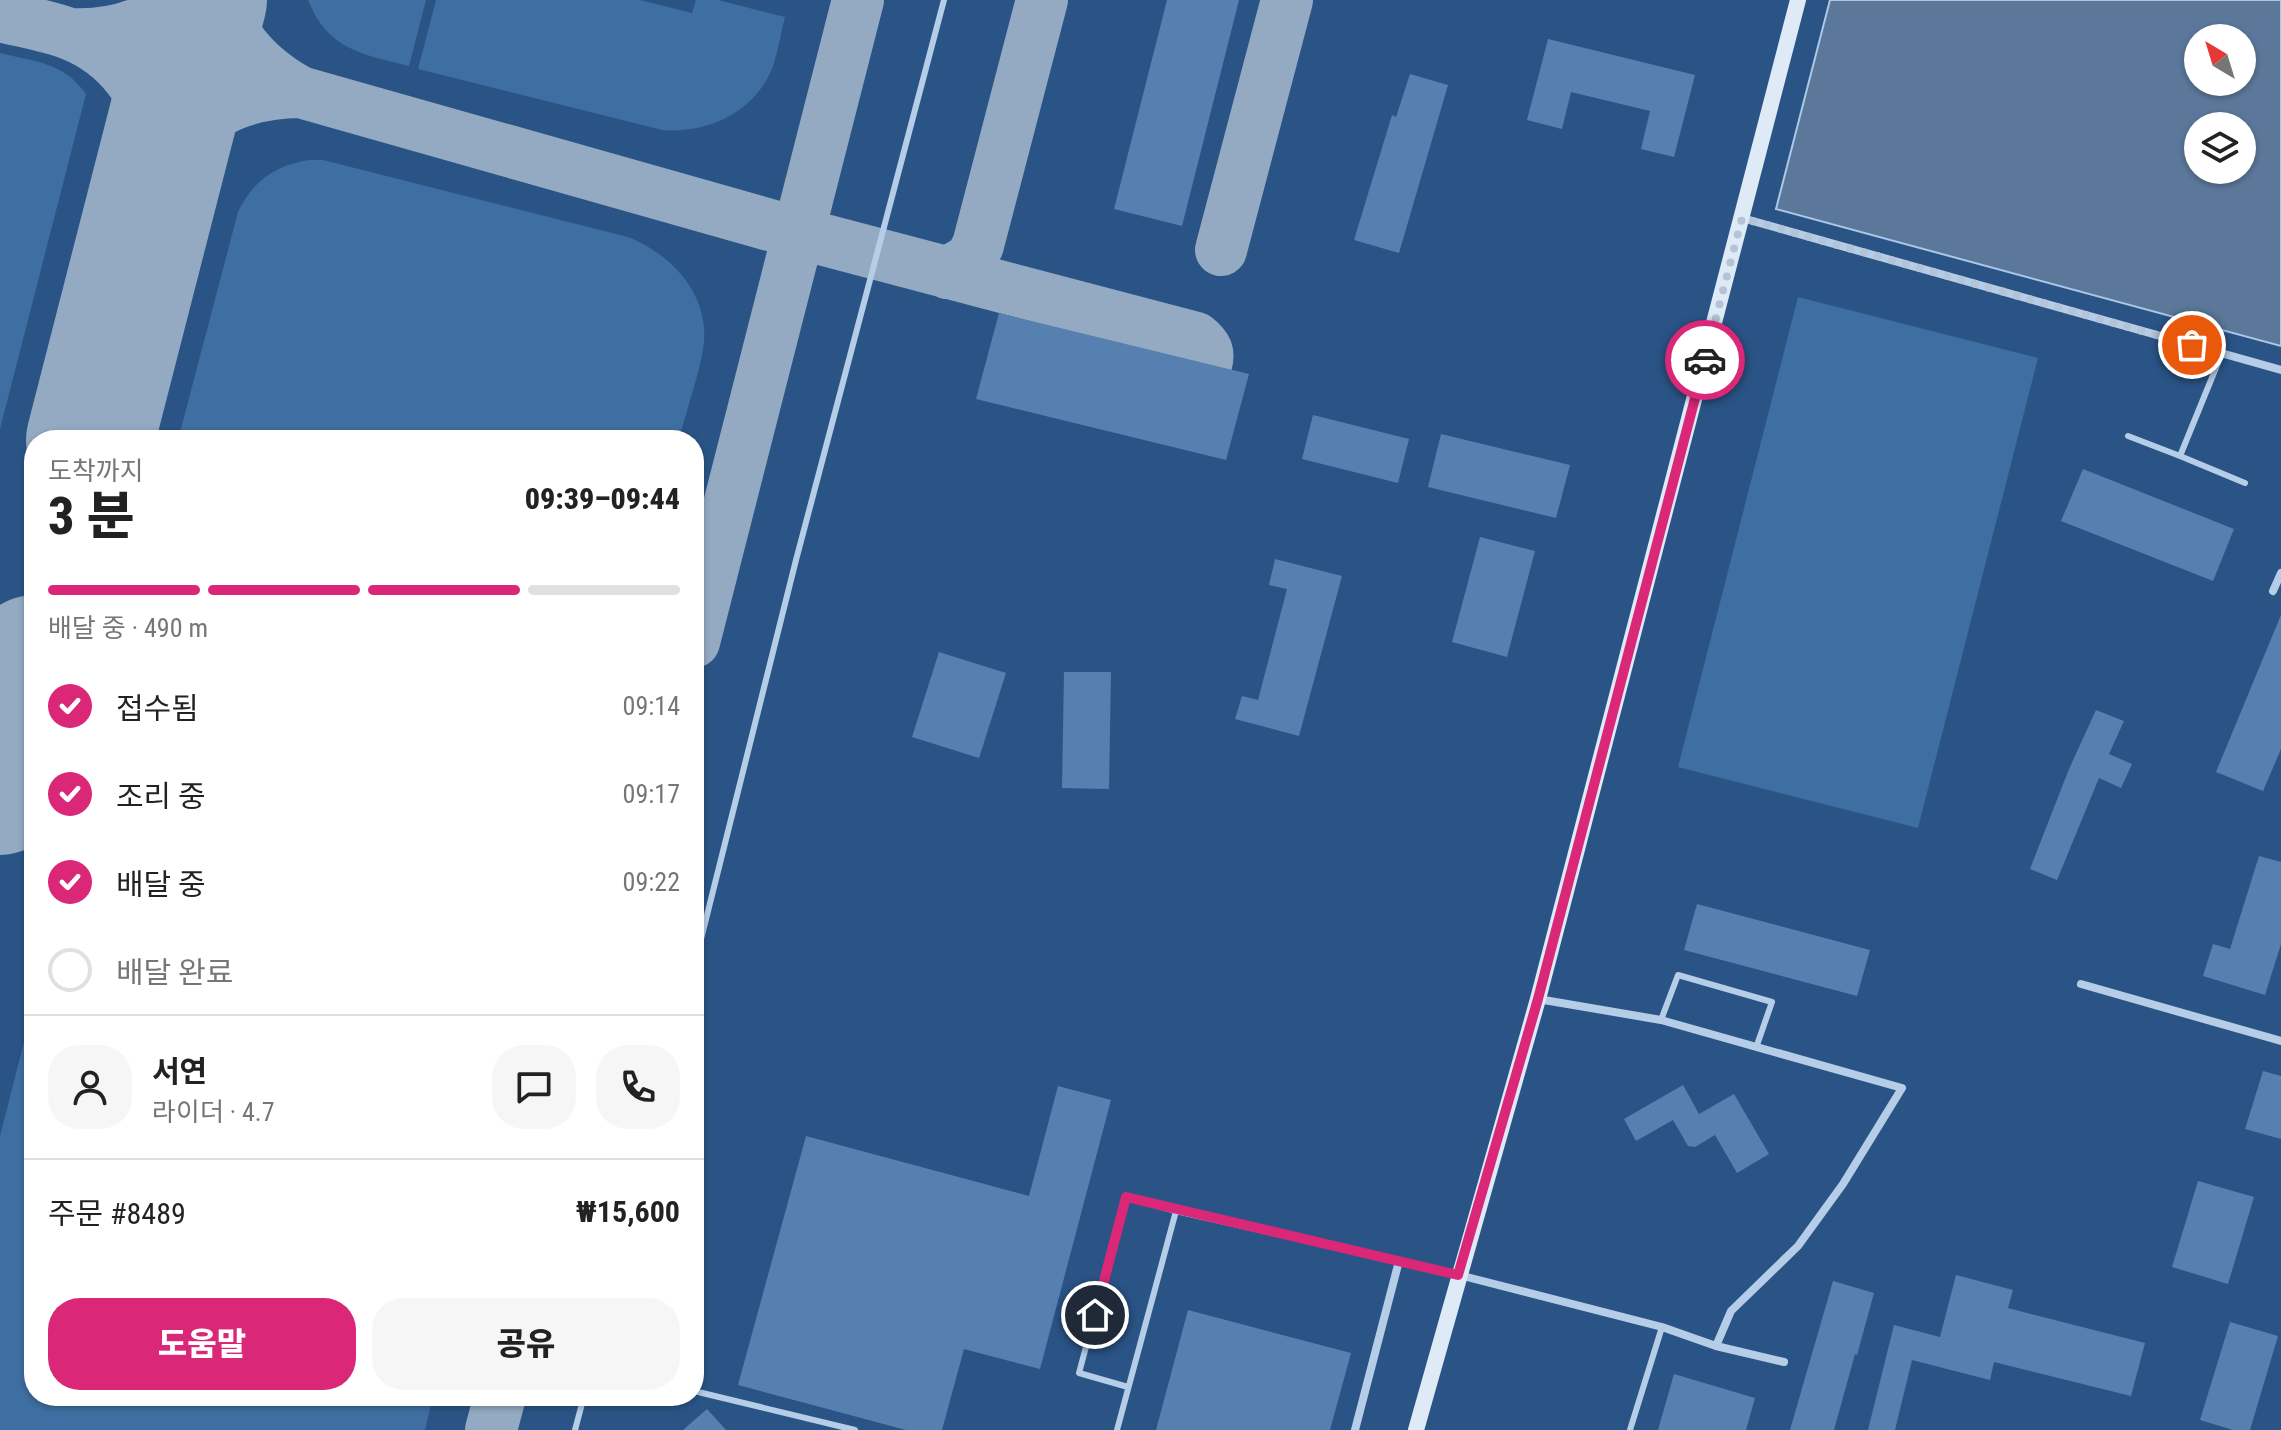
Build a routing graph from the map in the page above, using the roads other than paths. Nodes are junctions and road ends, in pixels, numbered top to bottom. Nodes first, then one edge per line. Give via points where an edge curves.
1 (944, 0) edge
2 (1798, 0) edge
3 (1742, 218) junction
4 (2222, 353) junction
5 (2281, 370) edge
6 (2128, 436) dead end
7 (2180, 456) junction
8 (2245, 483) dead end
9 (2281, 573) edge
10 (2273, 591) dead end
11 (704, 927) edge
12 (2081, 984) dead end
13 (1538, 999) junction
14 (1661, 1020) junction
15 (2281, 1041) edge
16 (1757, 1045) junction
17 (1176, 1211) junction
18 (1399, 1261) junction
19 (1458, 1275) junction
20 (1662, 1327) junction
21 (1716, 1346) junction
22 (1784, 1362) dead end
23 (1128, 1387) junction
24 (704, 1393) edge
25 (581, 1406) edge
26 (575, 1430) edge
27 (855, 1430) edge
28 (1117, 1430) edge
29 (1355, 1430) edge
30 (1416, 1430) edge
31 (1630, 1430) edge

1 - 11 lane
2 - 3 street
3 - 4 street
3 - 13 street
4 - 5 street
4 - 7 lane
6 - 7 lane
7 - 8 lane
9 - 10 street
12 - 15 street
13 - 14 street
13 - 19 street
14 - 16 street
14 - 16 lane via 1678,975 1772,1002
16 - 21 street via 1902,1088 1798,1246 1731,1311
17 - 18 lane
17 - 23 lane
17 - 23 lane via 1126,1197 1079,1373
18 - 19 lane
18 - 29 street
19 - 20 street
19 - 30 street
20 - 21 street
20 - 31 lane
21 - 22 street
23 - 28 lane
24 - 27 lane
25 - 26 lane

